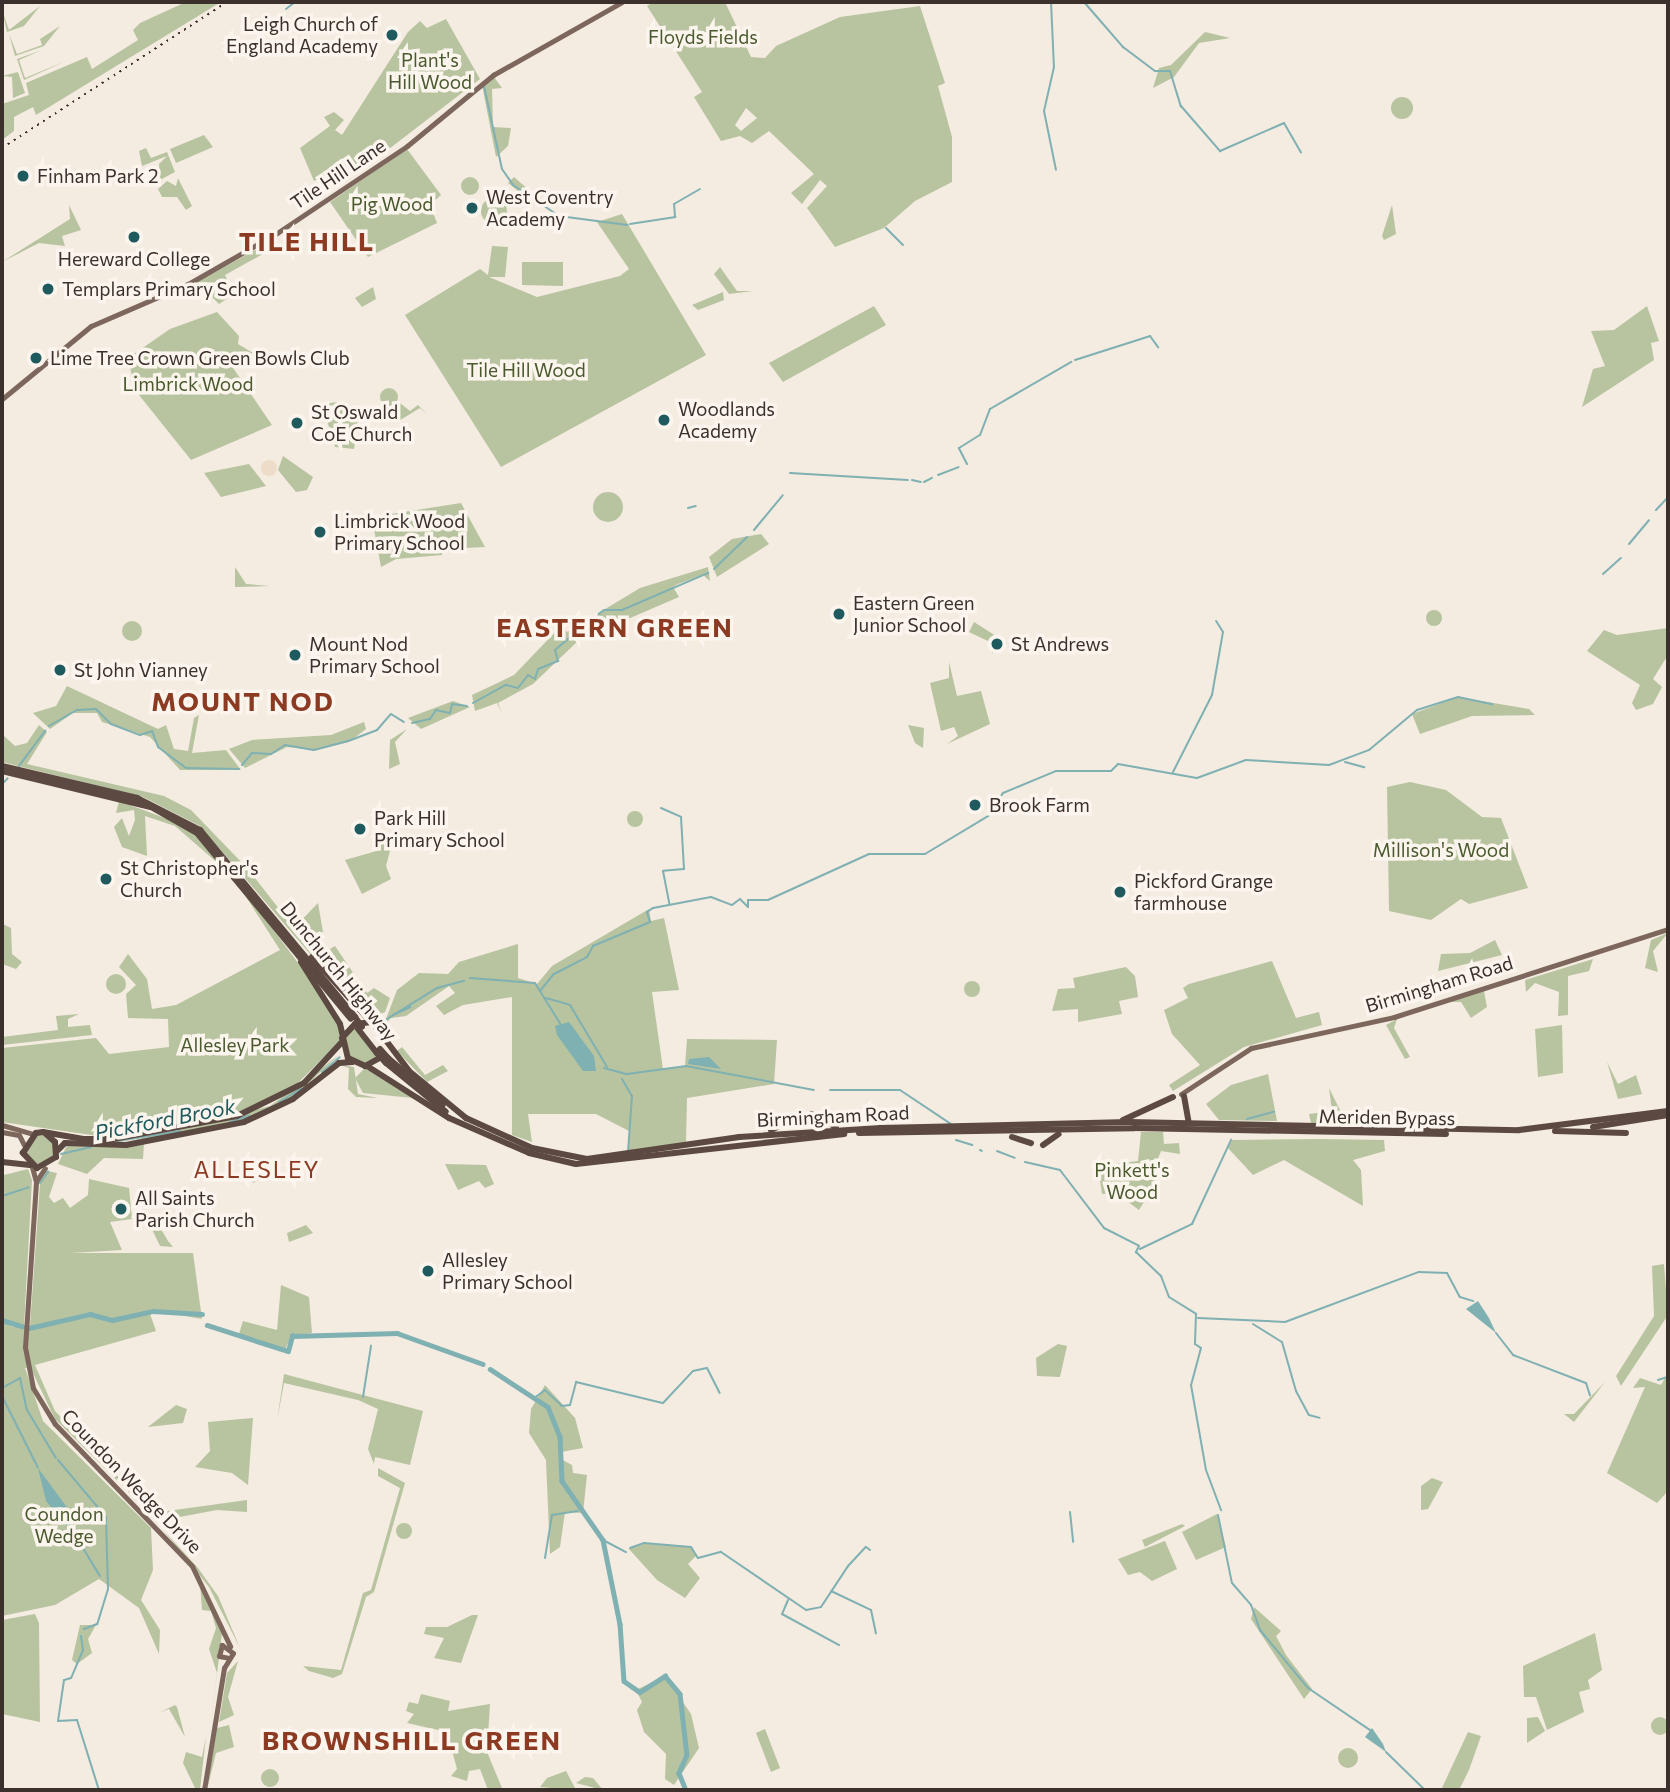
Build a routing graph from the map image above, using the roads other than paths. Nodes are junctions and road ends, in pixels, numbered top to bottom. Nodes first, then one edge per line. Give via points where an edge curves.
1 (622, 2) edge
2 (2, 399) edge
3 (2, 769) edge
4 (279, 929) junction
5 (1666, 929) edge
6 (300, 947) junction
7 (353, 1018) junction
8 (372, 1022) junction
9 (342, 1040) junction
10 (387, 1042) junction
11 (352, 1062) junction
12 (367, 1066) junction
13 (1184, 1092) junction
14 (1173, 1097) joint
15 (1668, 1113) edge
16 (811, 1115) dead end
17 (796, 1118) dead end
18 (466, 1121) junction
19 (1114, 1122) junction
20 (2, 1125) edge
21 (1190, 1126) junction
22 (866, 1129) junction
23 (1102, 1129) junction
24 (1555, 1131) junction
25 (2, 1132) edge
26 (45, 1133) junction
27 (1626, 1133) dead end
28 (33, 1134) junction
29 (997, 1135) junction
30 (738, 1137) junction
31 (1031, 1143) dead end
32 (24, 1144) junction
33 (1043, 1144) dead end
34 (57, 1150) junction
35 (23, 1153) junction
36 (554, 1158) junction
37 (2, 1162) edge
38 (10, 1162) junction
39 (31, 1166) junction
40 (45, 1168) junction
41 (36, 1182) junction
42 (224, 1631) junction
43 (230, 1646) junction
44 (220, 1647) junction
45 (220, 1657) junction
46 (229, 1658) junction
47 (224, 1668) junction
48 (204, 1790) edge

1 - 2 main road, Tile Hill Lane via 508,66 405,147 224,264 91,326
3 - 4 highway, Dunchurch Highway via 136,803 175,819 221,856
3 - 6 highway, Dunchurch Highway via 136,798 177,815 213,841
4 - 7 highway, Dunchurch Highway
4 - 9 highway via 337,1018
5 - 13 main road, Birmingham Road via 1394,1017 1263,1044
6 - 7 highway, Dunchurch Highway
6 - 8 highway
7 - 18 highway, Dunchurch Highway, bridge via 387,1060
8 - 9 highway via 355,1024
8 - 10 highway
9 - 11 highway
9 - 26 highway via 304,1083 237,1116 113,1139
10 - 12 highway via 381,1058
10 - 18 highway via 416,1078
11 - 12 highway
11 - 34 highway via 339,1063 293,1099 244,1122 126,1145 65,1143
12 - 18 highway
13 - 14 main road, Birmingham Road
13 - 21 highway
14 - 19 highway
15 - 21 highway, Meriden Bypass via 1519,1130
15 - 24 highway, Meriden Bypass
16 - 22 highway via 823,1126
17 - 30 highway via 783,1128
18 - 36 highway
19 - 21 highway, Meriden Bypass
19 - 22 highway, Birmingham Road
20 - 28 main road
21 - 23 highway via 1184,1136 1179,1129
21 - 24 highway, Meriden Bypass
22 - 30 highway, Birmingham Road
23 - 29 highway, Birmingham Road
23 - 33 highway via 1052,1136
24 - 27 highway
25 - 32 main road via 19,1135
26 - 28 highway
26 - 34 highway
28 - 32 highway
29 - 31 highway
29 - 36 highway, Birmingham Road via 755,1139 607,1165
30 - 36 highway, Birmingham Road via 619,1158
32 - 35 highway
34 - 40 highway
35 - 38 highway
35 - 39 highway
37 - 38 highway
38 - 39 highway
39 - 40 highway
39 - 41 main road, Coundon Wedge Drive
40 - 41 main road, Coundon Wedge Drive
41 - 42 main road, Coundon Wedge Drive via 25,1331 29,1376 49,1416 192,1566
42 - 43 main road, Coundon Wedge Drive
42 - 44 main road, Coundon Wedge Drive
43 - 44 main road
43 - 46 main road, Coundon Wedge Drive
44 - 45 main road, Coundon Wedge Drive
45 - 46 main road
45 - 47 main road, Coundon Wedge Drive
46 - 47 main road, Coundon Wedge Drive
47 - 48 main road, Coundon Wedge Drive

